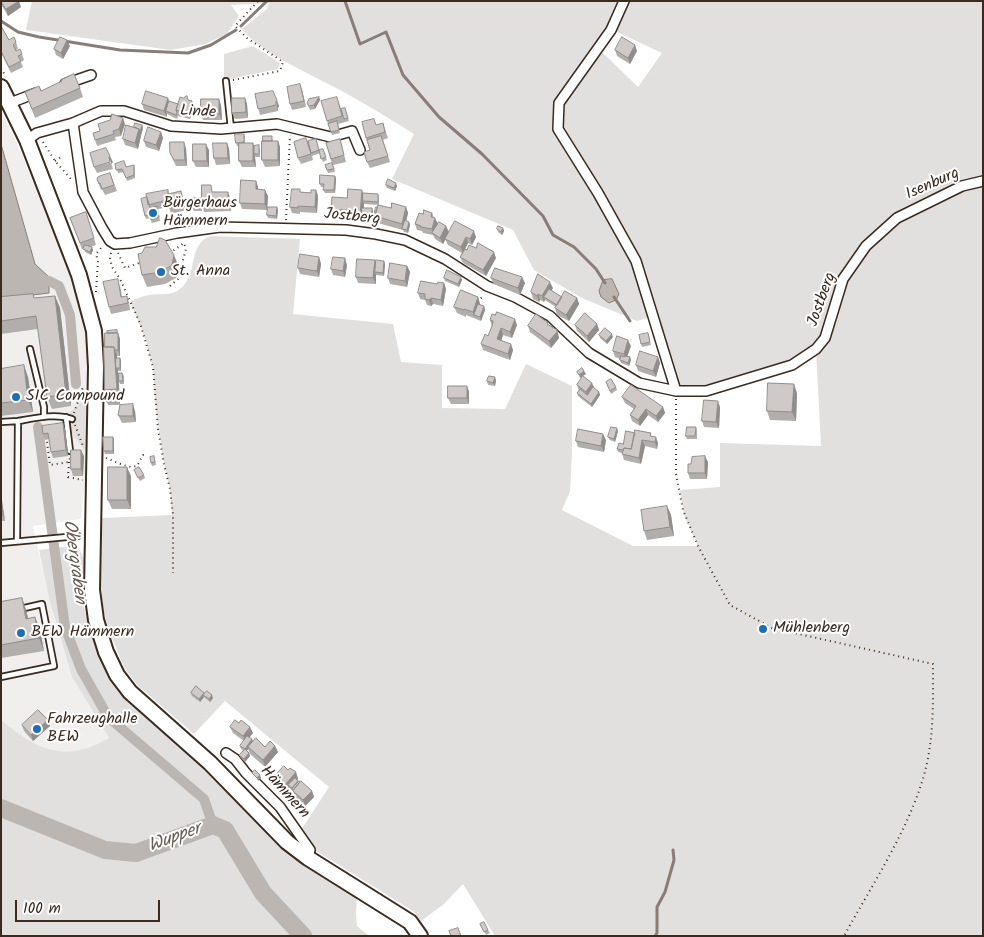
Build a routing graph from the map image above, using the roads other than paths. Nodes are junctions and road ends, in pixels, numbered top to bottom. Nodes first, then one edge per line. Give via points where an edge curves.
1 (624, 1) edge
2 (91, 75) dead end
3 (226, 81) road end
4 (1, 87) edge
5 (56, 88) edge
6 (46, 90) edge
7 (10, 103) junction
8 (73, 122) junction
9 (231, 129) junction
10 (32, 137) junction
11 (360, 150) dead end
12 (983, 181) edge
13 (897, 218) joint
14 (30, 350) dead end
15 (676, 391) junction
16 (44, 417) junction
17 (66, 417) junction
18 (72, 419) road end
19 (18, 420) junction
20 (1, 422) edge
21 (70, 451) edge
22 (78, 536) dead end
23 (17, 541) junction
24 (1, 543) edge
25 (18, 610) edge
26 (1, 677) edge
27 (226, 753) dead end
28 (308, 858) junction
29 (420, 936) edge

1 - 15 street via 611,30 559,103 558,129 636,261
2 - 5 street
3 - 9 lane
4 - 7 main road
6 - 7 street
7 - 10 main road
8 - 9 street, Linde via 101,111 124,111 171,126
8 - 10 street, Linde
8 - 15 street, Jostberg via 83,192 110,241 117,244 220,227 346,230 405,240 445,259 487,286 550,316 588,353 639,384
9 - 11 street, Linde via 277,124 331,138 352,132
10 - 28 main road via 94,331 98,456 93,481 92,590 101,636 117,675 130,692 180,735 287,842
12 - 13 street, Isenburg via 962,186
13 - 15 street, Jostberg via 866,246 843,279 825,338 816,350 792,365 714,389
14 - 16 lane
16 - 17 lane
16 - 19 lane
17 - 18 lane
17 - 21 lane
19 - 20 lane
19 - 23 lane
22 - 23 lane
23 - 24 lane
25 - 26 lane via 42,604 54,666
27 - 28 street, Hämmern via 280,807 310,850
28 - 29 main road via 410,922

